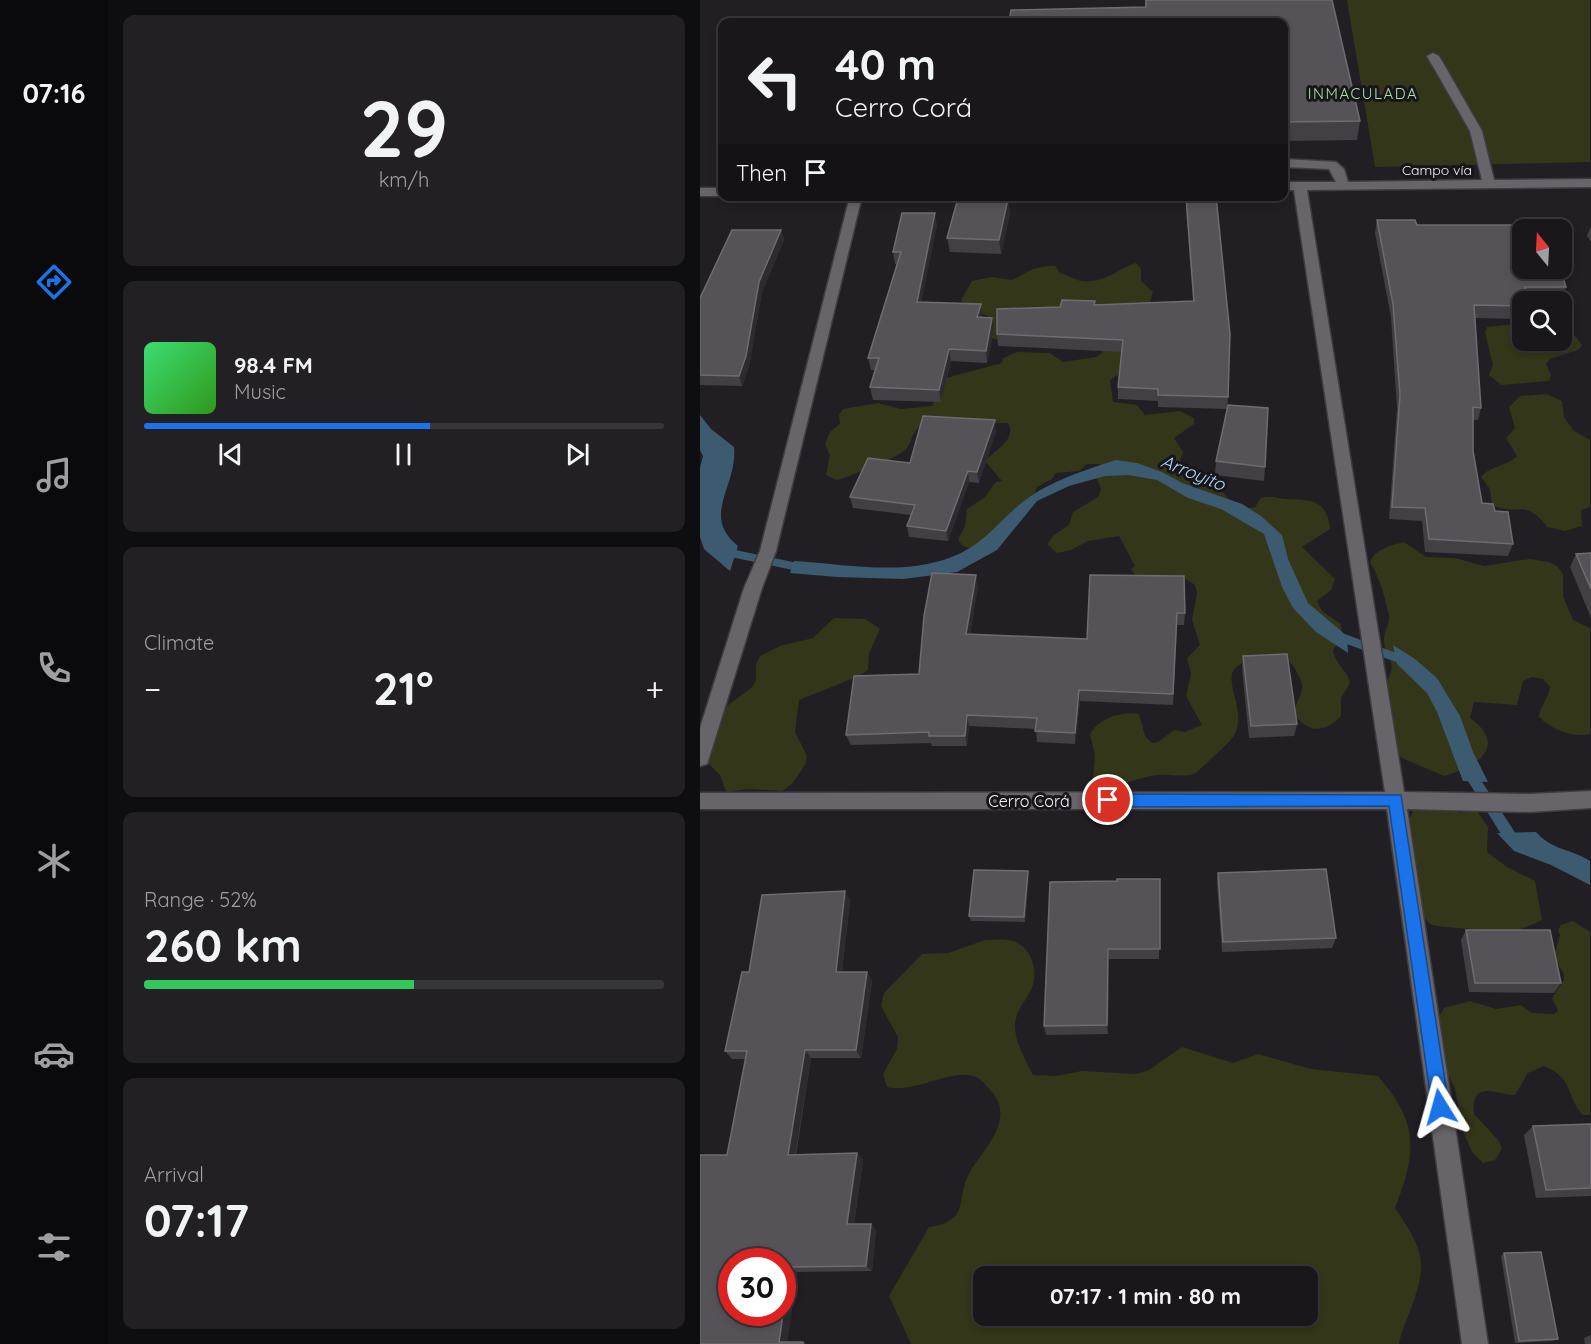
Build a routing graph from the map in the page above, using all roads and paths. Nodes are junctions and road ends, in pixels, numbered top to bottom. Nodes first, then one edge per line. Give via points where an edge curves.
1 (1433, 56) dead end
2 (1288, 163) edge
3 (1591, 183) edge
4 (1489, 184) junction
5 (1343, 185) junction
6 (1288, 186) edge
7 (1300, 186) junction
8 (700, 192) edge
9 (718, 192) edge
10 (855, 201) edge
11 (700, 758) edge
12 (1591, 799) edge
13 (1396, 800) junction
14 (700, 801) edge
15 (1475, 1344) edge

1 - 4 street via 1476,131
2 - 5 street via 1332,165 1338,169
3 - 4 street, Campo vía
4 - 5 street, Campo vía
5 - 7 street, Campo vía
6 - 7 street, Campo vía
7 - 13 street
8 - 9 street
10 - 11 street via 768,551
12 - 13 street, Cerro Corá
13 - 14 street, Cerro Corá
13 - 15 street

